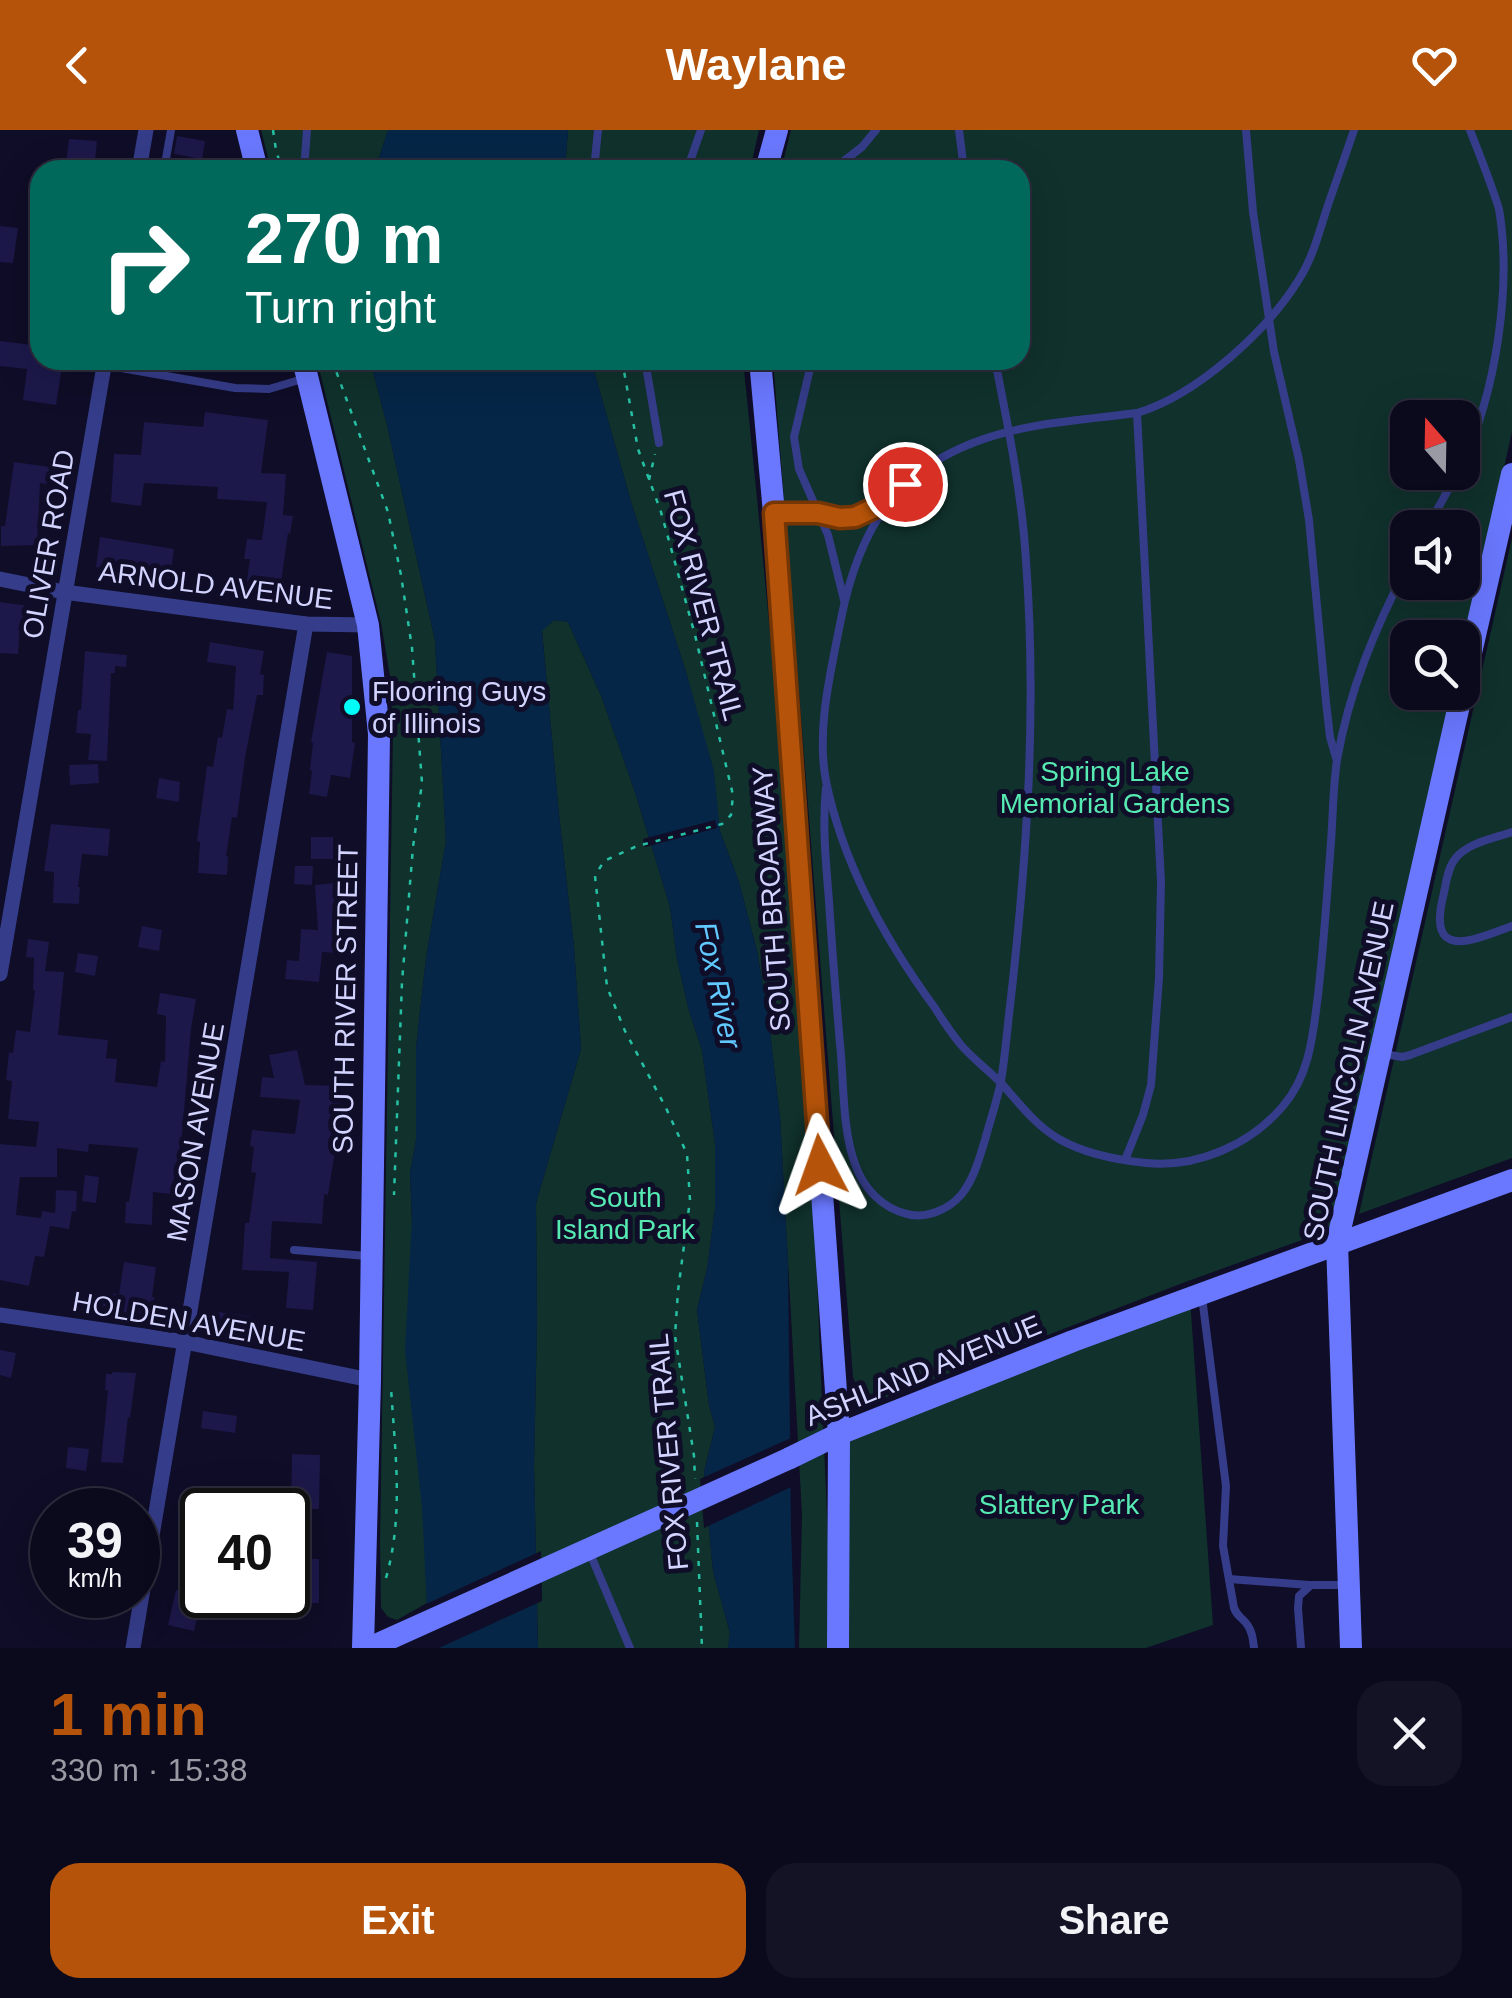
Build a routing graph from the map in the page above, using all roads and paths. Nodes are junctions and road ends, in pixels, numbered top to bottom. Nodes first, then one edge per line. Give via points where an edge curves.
1 (146, 130) edge
2 (171, 130) edge
3 (247, 130) edge
4 (274, 130) edge
5 (308, 130) edge
6 (598, 130) edge
7 (701, 130) edge
8 (777, 130) edge
9 (876, 130) edge
10 (960, 130) edge
11 (1246, 130) edge
12 (1354, 130) edge
13 (1470, 130) edge
14 (142, 160) edge
15 (166, 160) edge
16 (254, 160) edge
17 (279, 160) edge
18 (305, 160) edge
19 (595, 160) edge
20 (690, 160) edge
21 (769, 160) edge
22 (846, 160) edge
23 (963, 160) edge
24 (1268, 318) junction
25 (104, 370) edge
26 (138, 370) edge
27 (303, 370) edge
28 (305, 370) edge
29 (624, 370) edge
30 (647, 370) edge
31 (761, 370) edge
32 (810, 370) edge
33 (996, 370) edge
34 (1137, 413) junction
35 (1480, 419) edge
36 (1009, 430) junction
37 (659, 443) joint
38 (1512, 474) edge
39 (649, 482) junction
40 (891, 500) junction
41 (774, 513) junction
42 (818, 513) junction
43 (0, 579) edge
44 (64, 592) junction
45 (1390, 599) edge
46 (845, 602) junction
47 (1479, 620) edge
48 (306, 624) junction
49 (368, 625) junction
50 (1458, 710) edge
51 (1337, 763) junction
52 (826, 781) junction
53 (1512, 832) edge
54 (1512, 926) edge
55 (0, 974) edge
56 (1512, 1017) edge
57 (1380, 1052) junction
58 (1000, 1083) junction
59 (1125, 1160) junction
60 (1512, 1180) edge
61 (1337, 1244) junction
62 (294, 1250) dead end
63 (372, 1256) junction
64 (1202, 1293) junction
65 (0, 1315) edge
66 (185, 1342) junction
67 (370, 1380) junction
68 (839, 1434) junction
69 (696, 1491) dead end
70 (697, 1509) dead end
71 (588, 1549) junction
72 (1229, 1579) junction
73 (1350, 1585) junction
74 (1311, 1586) junction
75 (134, 1648) edge
76 (366, 1648) edge
77 (630, 1648) edge
78 (702, 1648) edge
79 (838, 1648) edge
80 (1254, 1648) edge
81 (1302, 1648) edge
82 (1352, 1648) edge

1 - 14 street
2 - 15 lane
3 - 16 street
4 - 17 path
5 - 18 lane
6 - 19 lane
7 - 20 lane
8 - 21 street
9 - 22 lane
10 - 23 lane
11 - 24 lane
12 - 24 lane via 1308,262
13 - 35 lane via 1500,212 1508,269 1502,332
24 - 34 lane via 1198,382
24 - 51 lane via 1309,520
25 - 44 street, OLIVER ROAD
26 - 27 lane via 269,389
28 - 49 street, SOUTH RIVER STREET
29 - 39 path, FOX RIVER TRAIL
30 - 37 lane
31 - 41 street, SOUTH BROADWAY
32 - 42 lane via 794,437
33 - 36 lane
34 - 36 lane
34 - 59 lane via 1160,978 1151,1085
36 - 40 lane via 942,457
36 - 58 lane via 1026,559 1029,724 1022,895
37 - 39 path
38 - 47 street, SOUTH LINCOLN AVENUE
39 - 69 path, FOX RIVER TRAIL via 695,635 733,796 731,815 722,824 604,861 596,889 607,987 687,1154 690,1200 675,1336
40 - 42 lane via 855,517
40 - 46 lane via 866,541
41 - 42 lane
41 - 68 street, SOUTH BROADWAY
42 - 46 lane
43 - 44 street, ARNOLD AVENUE
44 - 48 street, ARNOLD AVENUE
44 - 55 street, OLIVER ROAD
45 - 51 lane via 1359,673
46 - 52 lane via 826,711
48 - 49 street, ARNOLD AVENUE
48 - 66 street, MASON AVENUE
49 - 63 street, SOUTH RIVER STREET via 379,734
50 - 57 street, SOUTH LINCOLN AVENUE
51 - 59 lane via 1316,1013 1296,1088 1281,1109 1219,1153 1168,1165
52 - 58 lane via 860,885 898,957 962,1046
52 - 58 lane via 823,817 847,1120 854,1164 872,1194 914,1216 934,1213 960,1196 978,1161
53 - 54 lane via 1454,859 1440,912 1443,932 1454,942
56 - 57 lane via 1410,1055
57 - 61 street, SOUTH LINCOLN AVENUE
58 - 59 lane via 1062,1140
60 - 61 street, ASHLAND AVENUE
61 - 64 street, ASHLAND AVENUE
61 - 73 street, SOUTH LINCOLN AVENUE
62 - 63 lane
63 - 67 street, SOUTH RIVER STREET
64 - 68 street, ASHLAND AVENUE
64 - 72 lane via 1226,1486
65 - 66 street, HOLDEN AVENUE
66 - 67 street, HOLDEN AVENUE
66 - 75 street, MASON AVENUE
67 - 76 street, SOUTH RIVER STREET
68 - 71 street, ASHLAND AVENUE, bridge
68 - 79 street, SOUTH BROADWAY
70 - 78 path, FOX RIVER TRAIL
71 - 76 street, ASHLAND AVENUE
71 - 77 lane
72 - 74 lane
72 - 80 lane via 1234,1608
73 - 74 lane
73 - 82 street, SOUTH LINCOLN AVENUE
74 - 81 lane via 1299,1596

